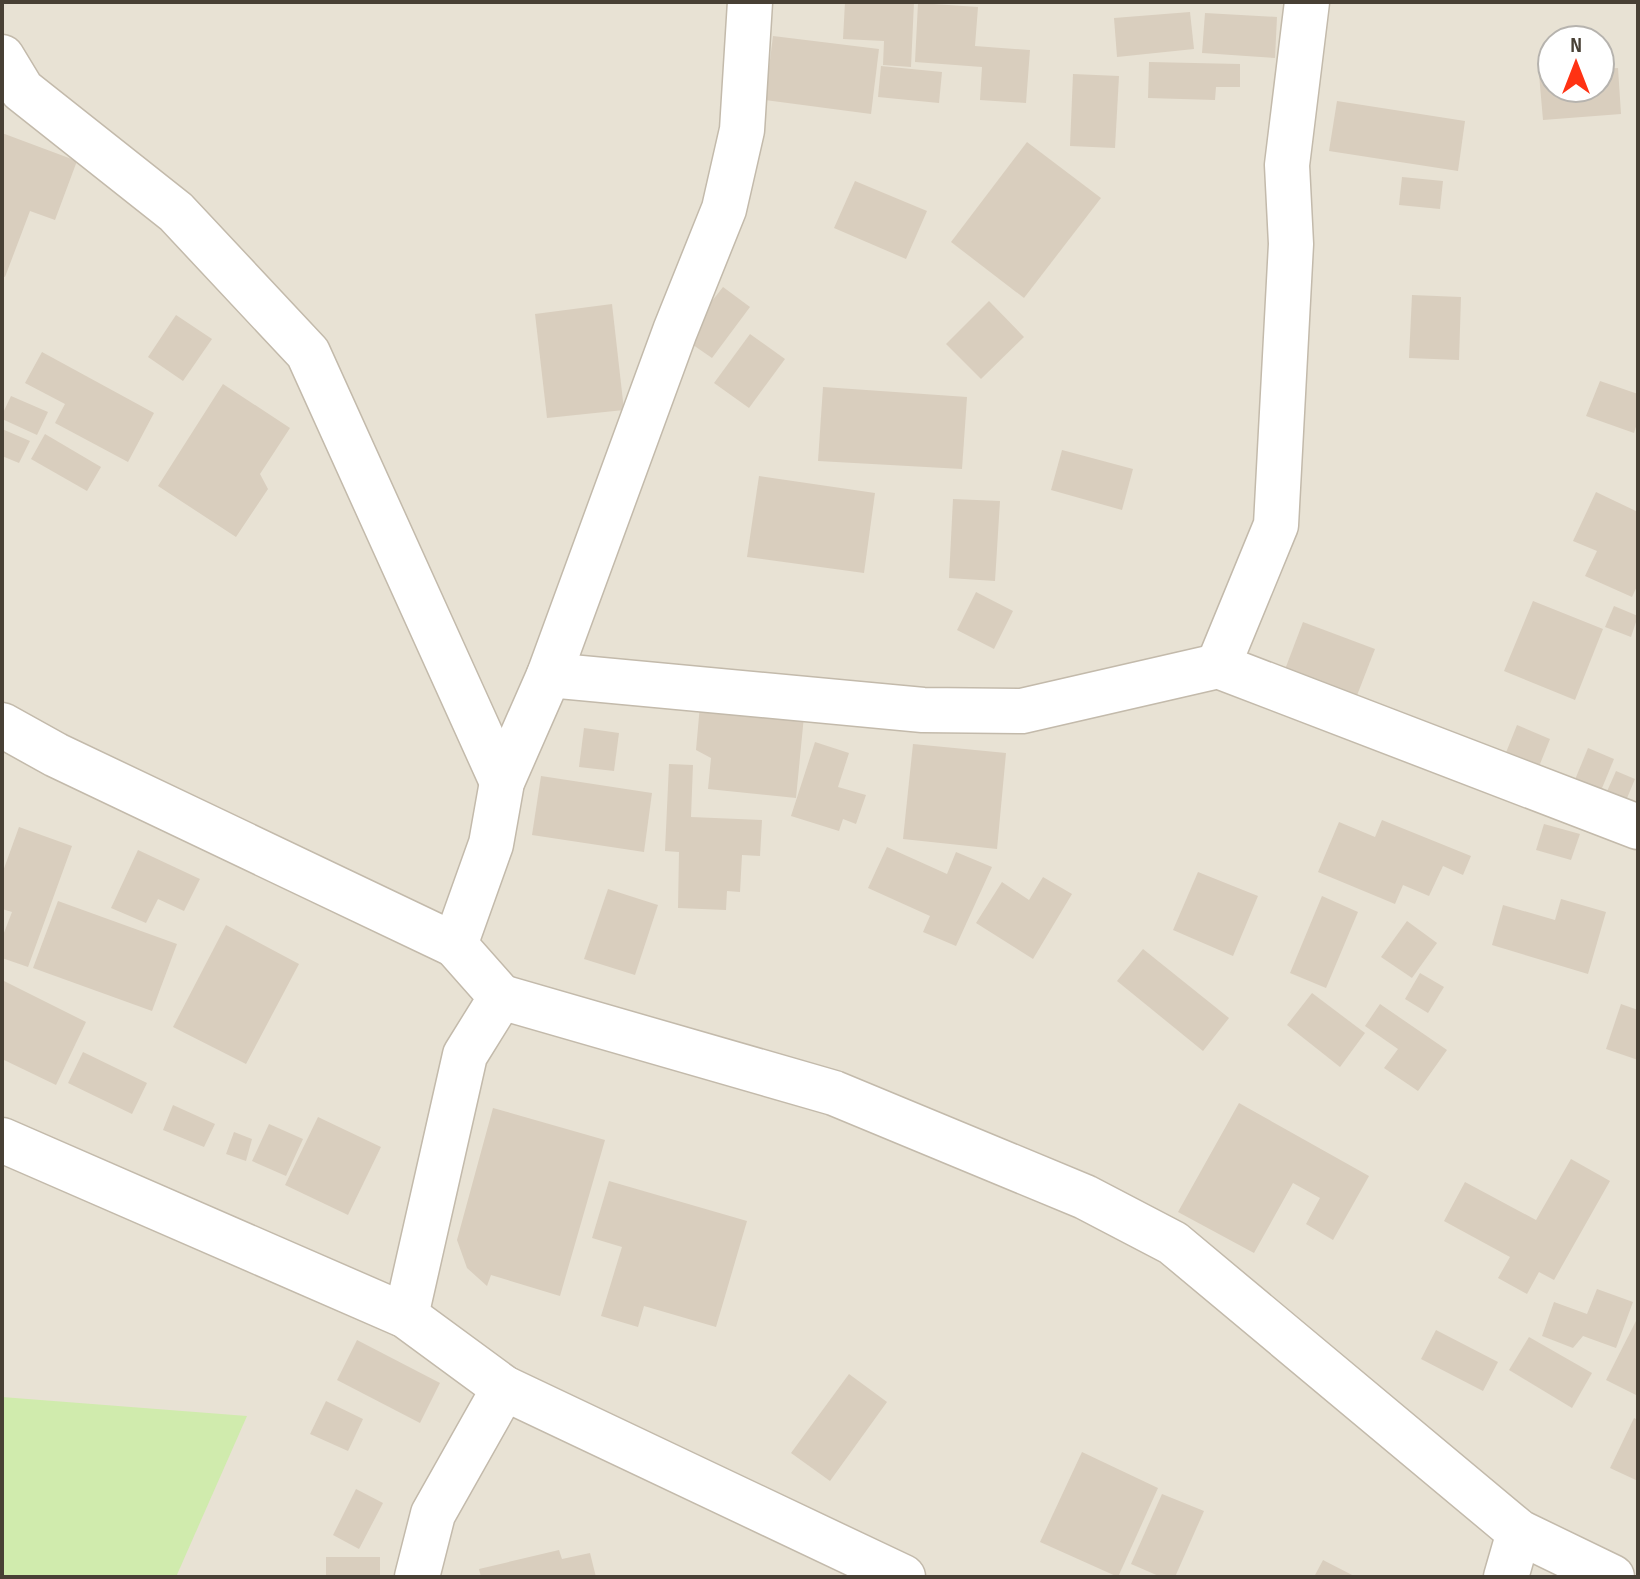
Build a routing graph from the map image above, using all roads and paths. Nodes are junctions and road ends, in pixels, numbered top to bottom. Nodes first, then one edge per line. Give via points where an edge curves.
1 (750, 2) edge
2 (1307, 2) edge
3 (2, 57) edge
4 (1218, 666) junction
5 (549, 675) junction
6 (2, 725) edge
7 (502, 782) junction
8 (1638, 827) edge
9 (455, 945) junction
10 (501, 997) junction
11 (2, 1140) edge
12 (406, 1316) junction
13 (504, 1388) junction
14 (1519, 1532) junction
15 (417, 1577) edge
16 (903, 1577) edge
17 (1506, 1577) edge
18 (1612, 1577) edge

1 - 5 street via 742,130 724,209
2 - 4 street via 1287,165 1291,244 1276,525
3 - 7 street via 22,90 176,212 308,353
4 - 5 street via 1022,711 923,710
4 - 8 street
5 - 7 street
6 - 9 street
7 - 9 street via 491,844
9 - 10 street
10 - 12 street via 465,1055
10 - 14 street via 834,1093 1085,1197 1173,1243
11 - 12 street
12 - 13 street
13 - 15 street via 433,1514
13 - 16 street
14 - 17 street
14 - 18 street

